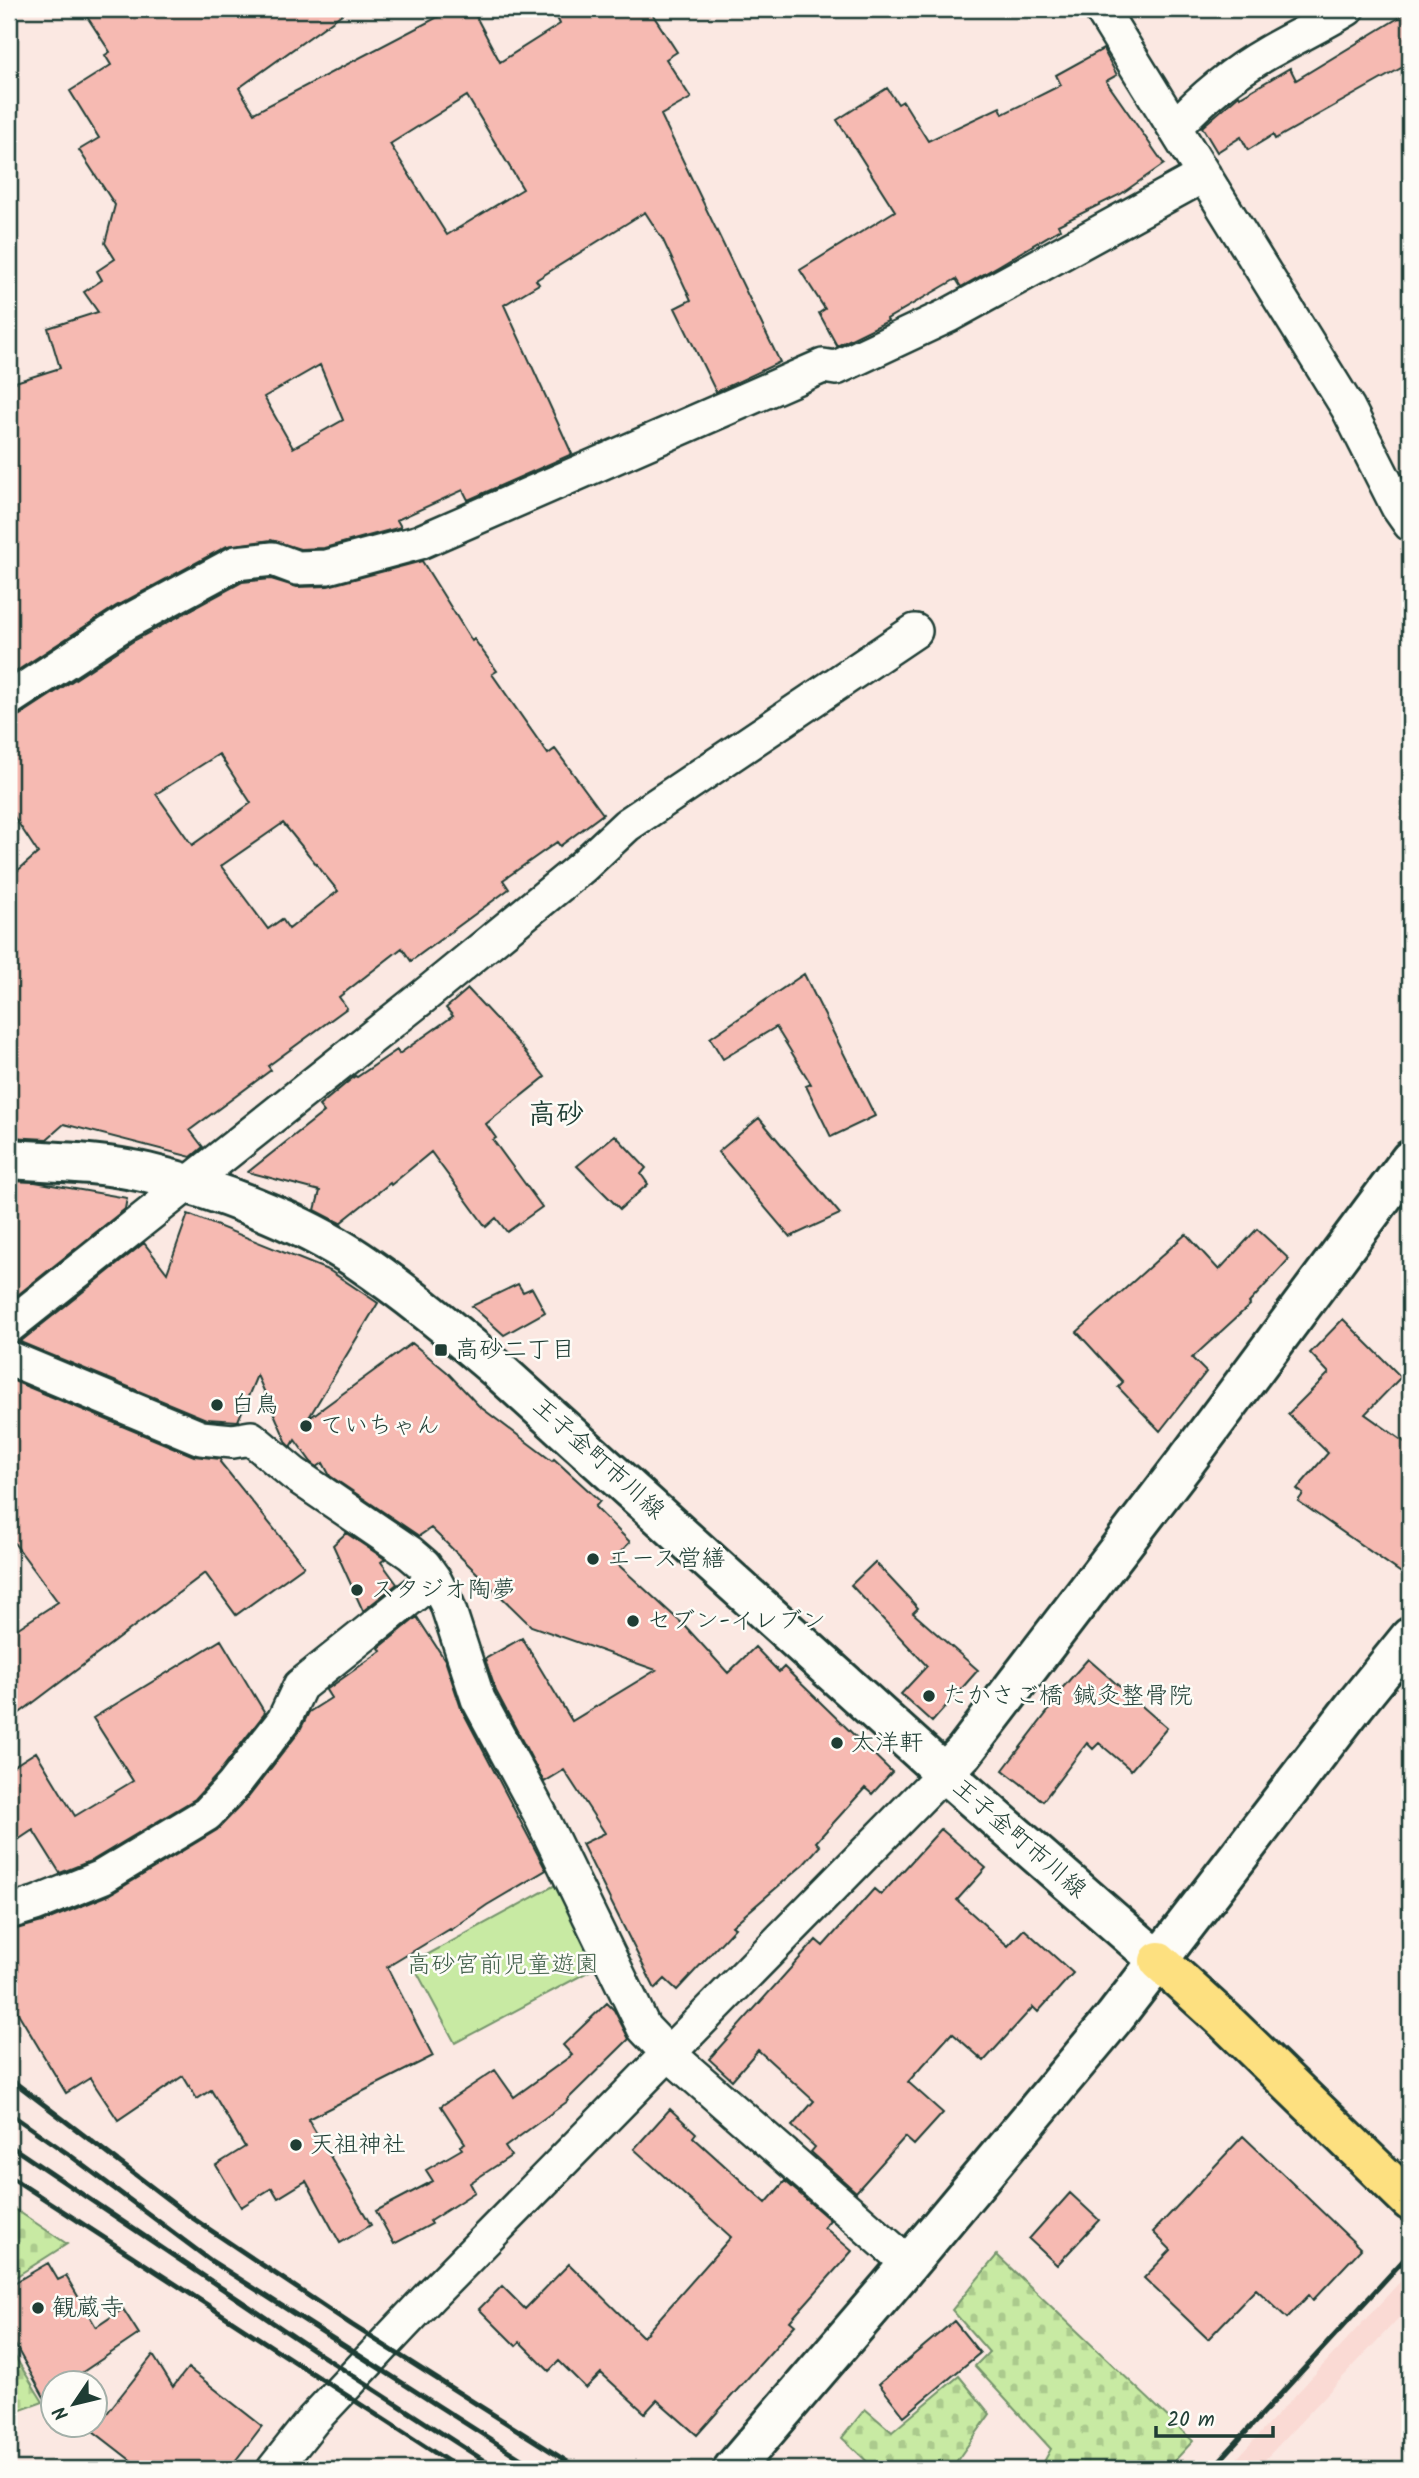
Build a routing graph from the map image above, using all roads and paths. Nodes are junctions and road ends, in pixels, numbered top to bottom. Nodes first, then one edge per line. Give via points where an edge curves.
1 (1101, 9) edge
2 (1347, 9) edge
3 (1175, 127) junction
4 (1204, 175) junction
5 (1410, 524) edge
6 (915, 631) dead end
7 (9, 699) edge
8 (9, 1159) edge
9 (1410, 1160) edge
10 (186, 1183) junction
11 (9, 1326) edge
12 (9, 1358) edge
13 (434, 1579) junction
14 (1410, 1637) edge
15 (944, 1773) junction
16 (9, 1912) edge
17 (1158, 1961) junction
18 (668, 2053) junction
19 (1410, 2201) edge
20 (909, 2264) junction
21 (274, 2469) edge
22 (733, 2469) edge

1 - 3 street
2 - 3 street via 1221,83
3 - 4 street
4 - 5 street via 1348,408
4 - 7 street via 949,315 836,368 823,366 420,542 327,567 297,568 273,559 236,564 125,622
6 - 10 street via 627,825 424,996
8 - 10 street, 王子金町市川線 via 102,1165
9 - 15 street via 1159,1497
10 - 11 street
10 - 15 street, 王子金町市川線 via 304,1230 357,1259 432,1314 574,1436
12 - 13 street via 201,1438 251,1438 294,1474 410,1553
13 - 16 street via 300,1686 284,1720 207,1814 102,1877
13 - 18 street via 447,1604 478,1699 540,1812 644,2028
14 - 17 street
15 - 17 street, 王子金町市川線
15 - 18 street
17 - 19 main road, 王子金町市川線
17 - 20 street
18 - 20 street
18 - 21 street via 430,2295 313,2420
20 - 22 street

